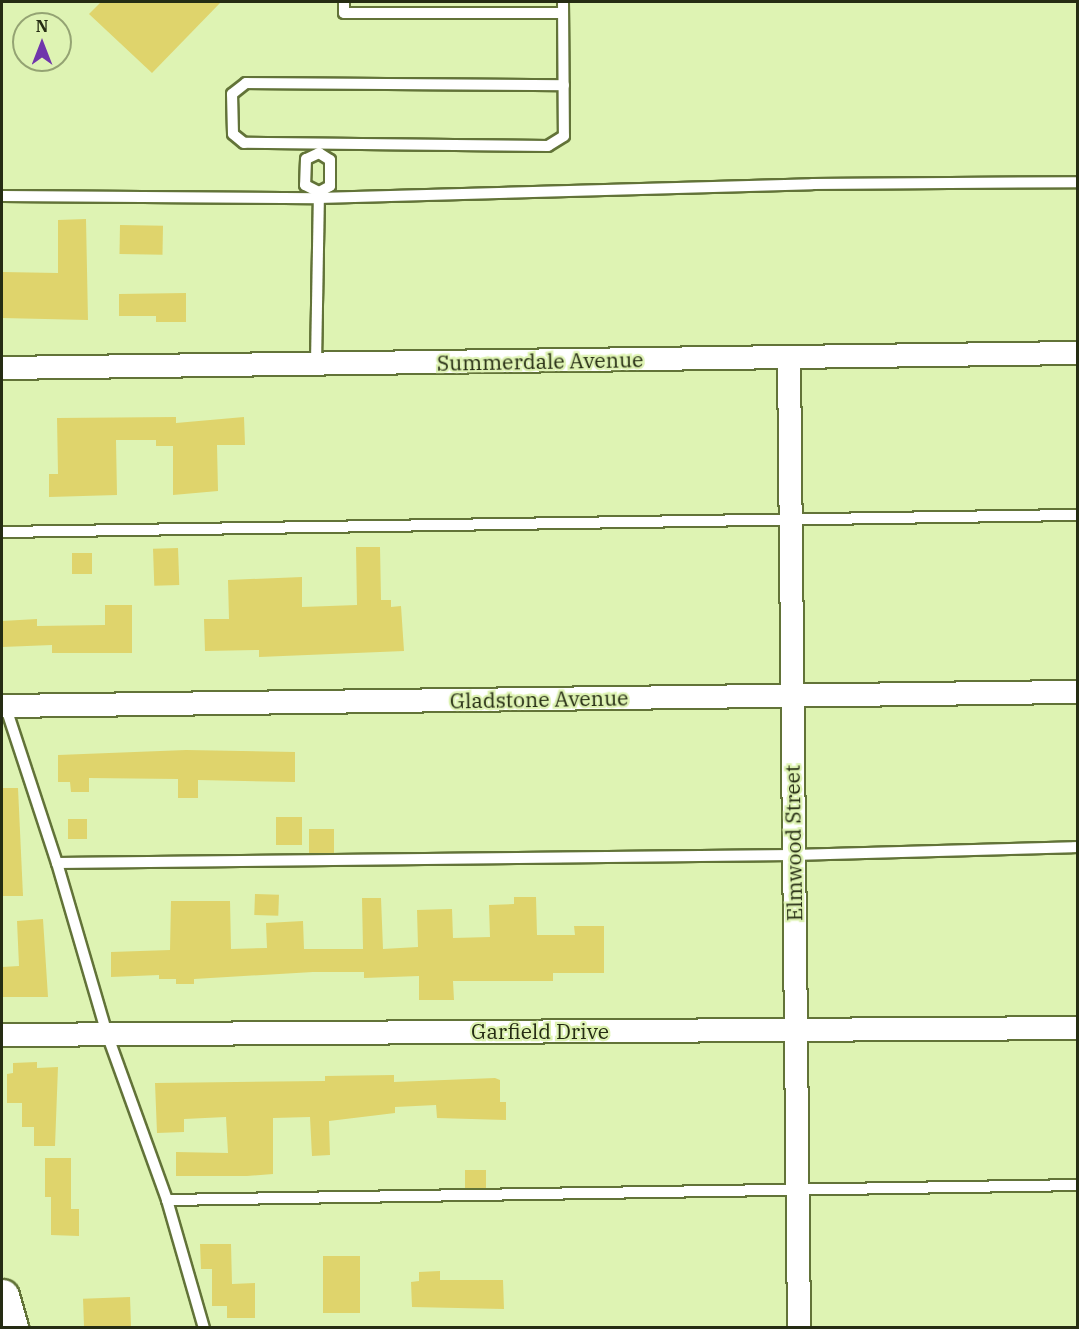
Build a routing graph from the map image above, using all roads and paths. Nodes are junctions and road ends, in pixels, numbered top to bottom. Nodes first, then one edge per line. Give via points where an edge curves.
1 (344, 2) edge
2 (563, 7) edge
3 (564, 85) junction
4 (319, 148) junction
5 (1077, 182) edge
6 (318, 195) junction
7 (2, 196) edge
8 (1077, 353) edge
9 (789, 358) junction
10 (316, 363) junction
11 (2, 368) edge
12 (1077, 515) edge
13 (793, 519) junction
14 (2, 532) edge
15 (1077, 692) edge
16 (791, 695) junction
17 (3, 702) edge
18 (1077, 847) edge
19 (793, 855) junction
20 (57, 862) junction
21 (1077, 1028) edge
22 (795, 1030) junction
23 (107, 1034) junction
24 (2, 1035) edge
25 (1077, 1185) edge
26 (797, 1192) junction
27 (167, 1200) junction
28 (2, 1296) edge
29 (11, 1328) edge
30 (204, 1328) edge
31 (800, 1328) edge

1 - 2 lane via 344,14
2 - 3 lane
3 - 4 lane via 564,136 548,146
3 - 4 lane via 246,83 232,94 233,134 244,143
4 - 6 lane via 330,160 330,186
4 - 6 lane via 306,159 305,185
5 - 6 lane
6 - 7 lane
6 - 10 lane
8 - 9 street, Summerdale Avenue
9 - 10 street, Summerdale Avenue
9 - 13 street, Elmwood Street
10 - 11 street, Summerdale Avenue
12 - 13 lane
13 - 14 lane
13 - 16 street, Elmwood Street
15 - 16 street, Gladstone Avenue
16 - 17 street, Gladstone Avenue
16 - 19 street, Elmwood Street
17 - 20 lane
18 - 19 lane
19 - 20 lane
19 - 22 street, Elmwood Street
20 - 23 lane
21 - 22 street, Garfield Drive
22 - 23 street, Garfield Drive
22 - 26 street, Elmwood Street
23 - 24 street, Garfield Drive
23 - 27 lane
25 - 26 lane
26 - 27 lane
26 - 31 street, Elmwood Street
27 - 30 lane
28 - 29 main road

